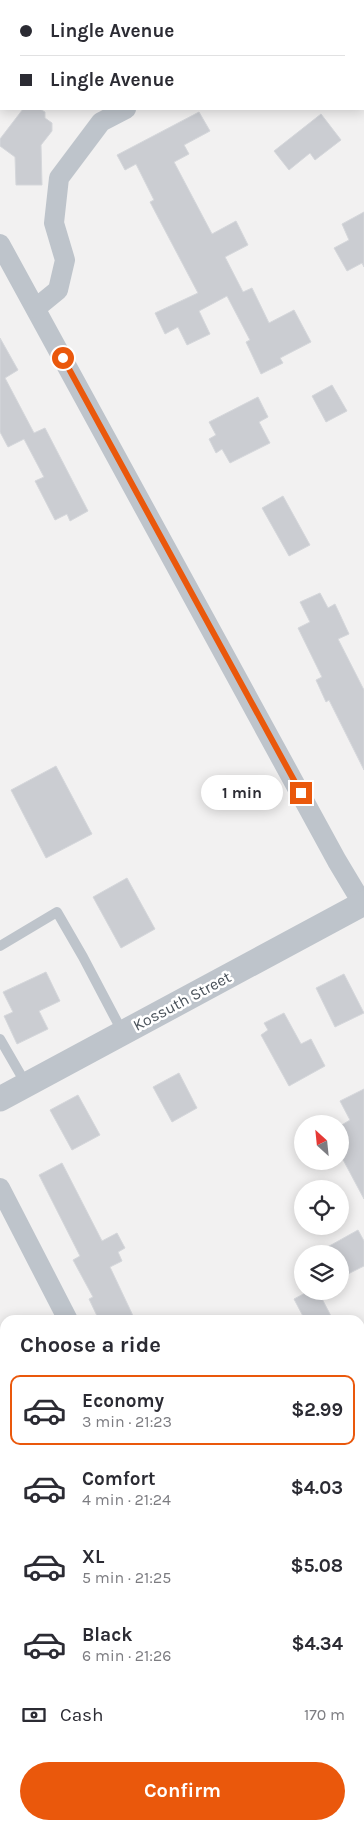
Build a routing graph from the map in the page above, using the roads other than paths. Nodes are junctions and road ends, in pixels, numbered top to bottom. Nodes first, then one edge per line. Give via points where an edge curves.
1 (124, 110) edge
2 (0, 244) edge
3 (36, 308) junction
4 (364, 904) edge
5 (0, 946) edge
6 (123, 1033) junction
7 (0, 1039) edge
8 (26, 1085) junction
9 (0, 1099) edge
10 (0, 1188) edge
11 (65, 1315) edge

1 - 3 street via 101,122 59,178 54,223 65,260 58,290
2 - 3 street
3 - 4 street via 337,861
4 - 6 street, Kossuth Street
5 - 6 lane via 57,912
6 - 8 street, Kossuth Street
7 - 8 lane
8 - 9 street, Kossuth Street
10 - 11 street

